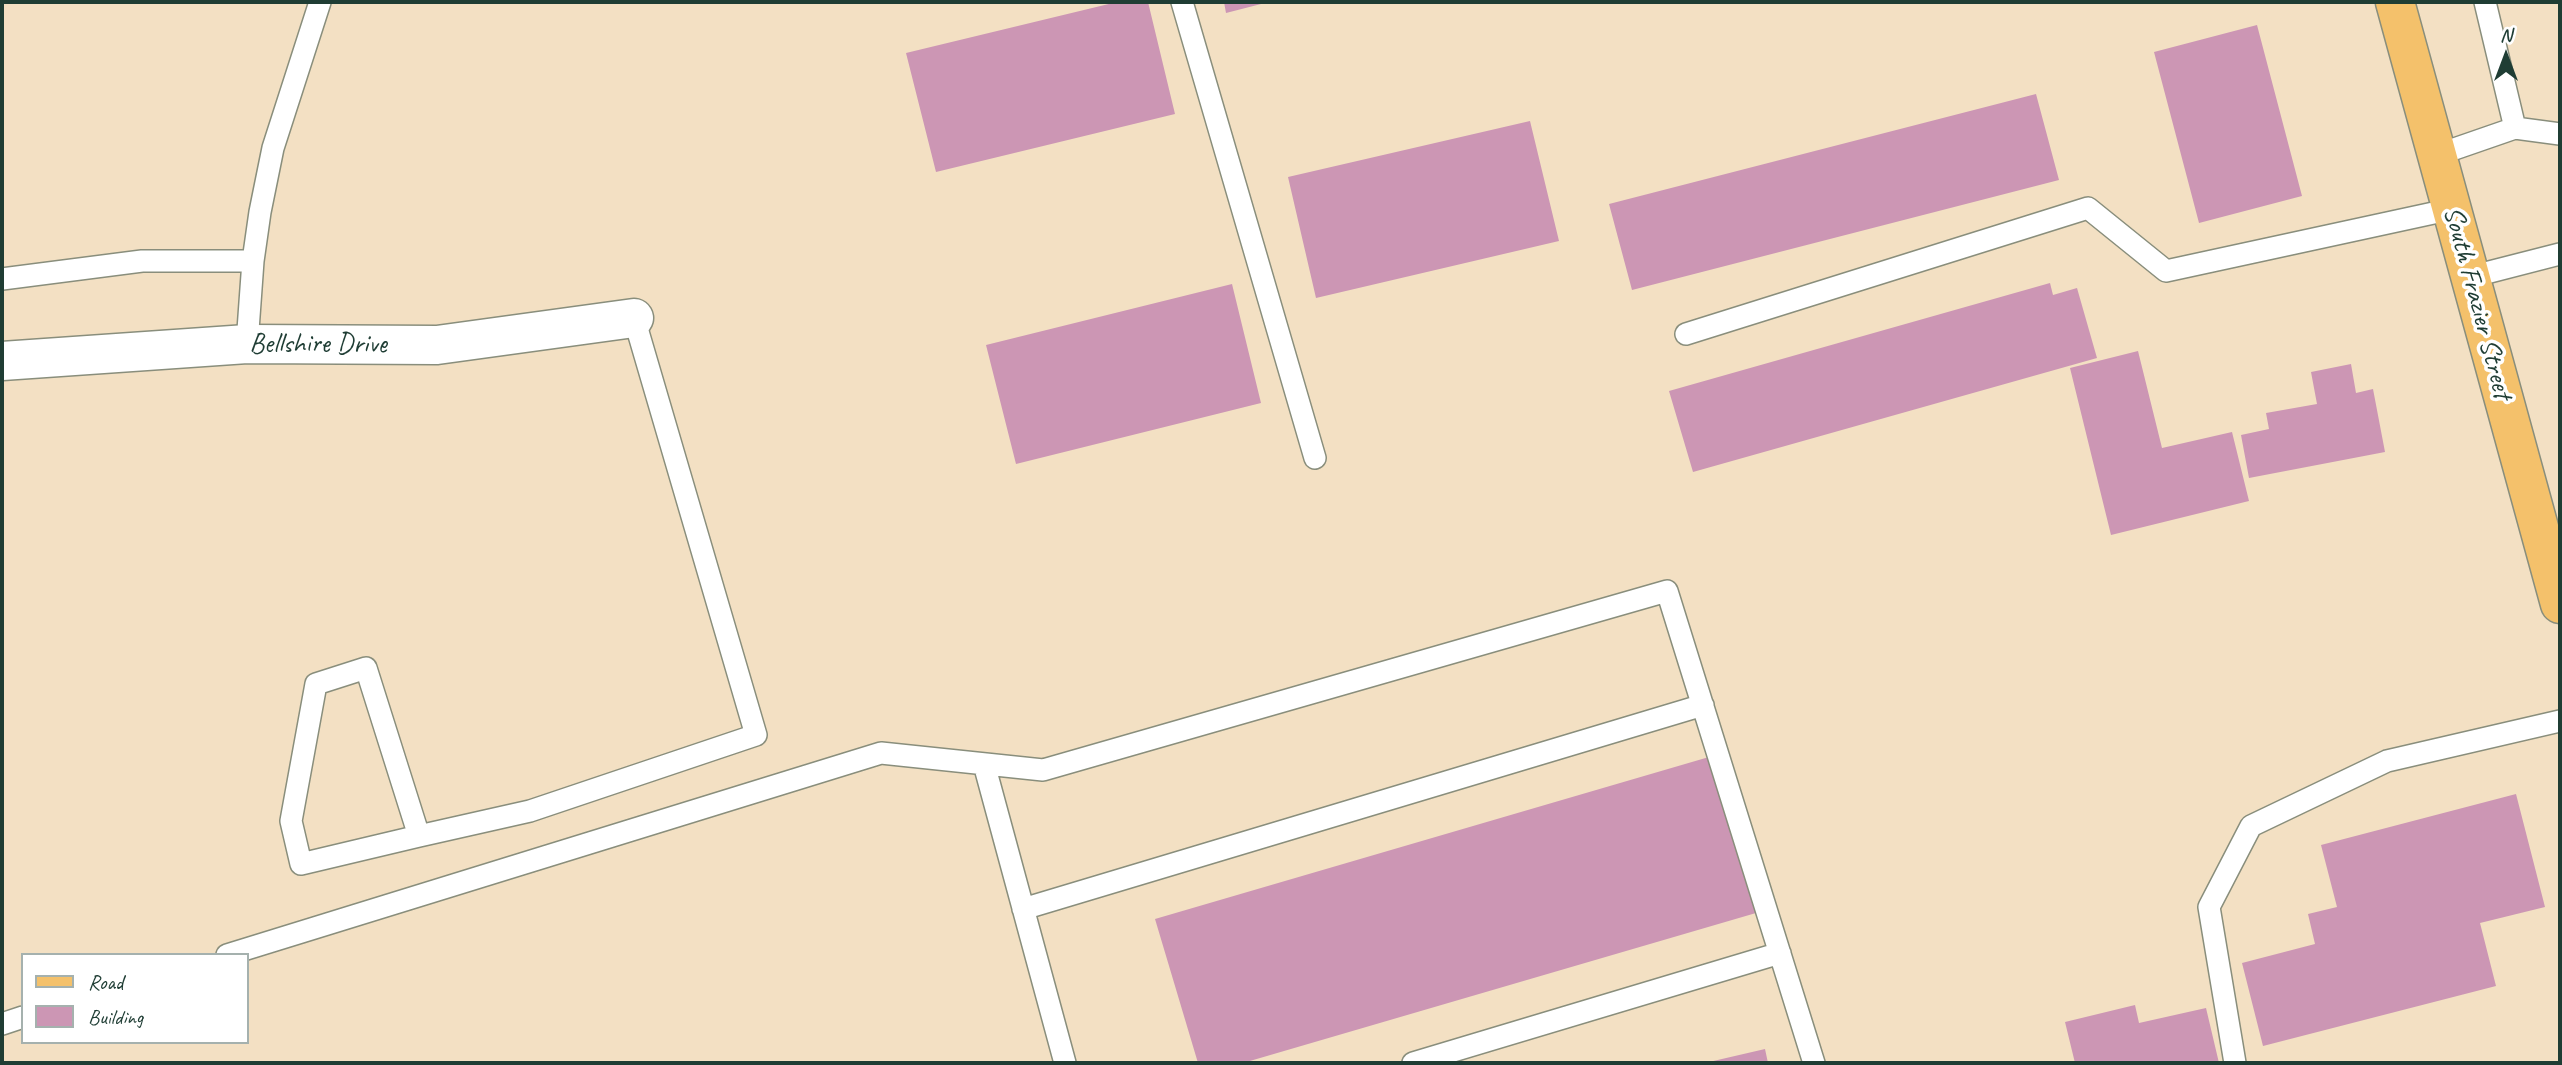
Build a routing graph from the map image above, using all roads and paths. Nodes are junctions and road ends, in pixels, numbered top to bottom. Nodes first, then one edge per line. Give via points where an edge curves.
1 (320, 2) edge
2 (1182, 2) edge
3 (2395, 2) edge
4 (2485, 2) edge
5 (2515, 128) junction
6 (2560, 134) edge
7 (2437, 155) junction
8 (2452, 209) junction
9 (2560, 254) edge
10 (253, 261) junction
11 (2470, 277) junction
12 (2, 279) edge
13 (634, 318) joint
14 (1686, 334) dead end
15 (247, 344) junction
16 (2, 361) edge
17 (1315, 458) dead end
18 (2560, 604) edge
19 (1703, 705) junction
20 (2560, 721) edge
21 (984, 764) junction
22 (419, 836) junction
23 (1023, 909) junction
24 (234, 953) edge
25 (1780, 953) junction
26 (21, 1018) edge
27 (2, 1024) edge
28 (1065, 1063) edge
29 (1413, 1063) edge
30 (1814, 1063) edge
31 (2235, 1063) edge

1 - 10 lane via 273,148
2 - 17 lane
3 - 7 main road, South Frazier Street
4 - 5 lane
5 - 6 lane
5 - 7 lane
7 - 8 main road, South Frazier Street
8 - 11 main road, South Frazier Street
8 - 14 lane via 2166,271 2088,208
9 - 11 lane
10 - 12 lane via 142,261
10 - 15 lane
11 - 18 main road, South Frazier Street
13 - 15 street, Bellshire Drive via 437,345
13 - 22 lane via 756,735 530,811
15 - 16 street, Bellshire Drive
19 - 21 lane via 1667,591 1043,770
19 - 23 lane
19 - 25 lane
20 - 31 lane via 2387,761 2250,826 2208,907
21 - 23 lane
21 - 24 lane via 881,753
22 - 22 lane via 300,864 291,821 316,684 366,668
23 - 28 lane
25 - 29 lane
25 - 30 lane
26 - 27 lane

